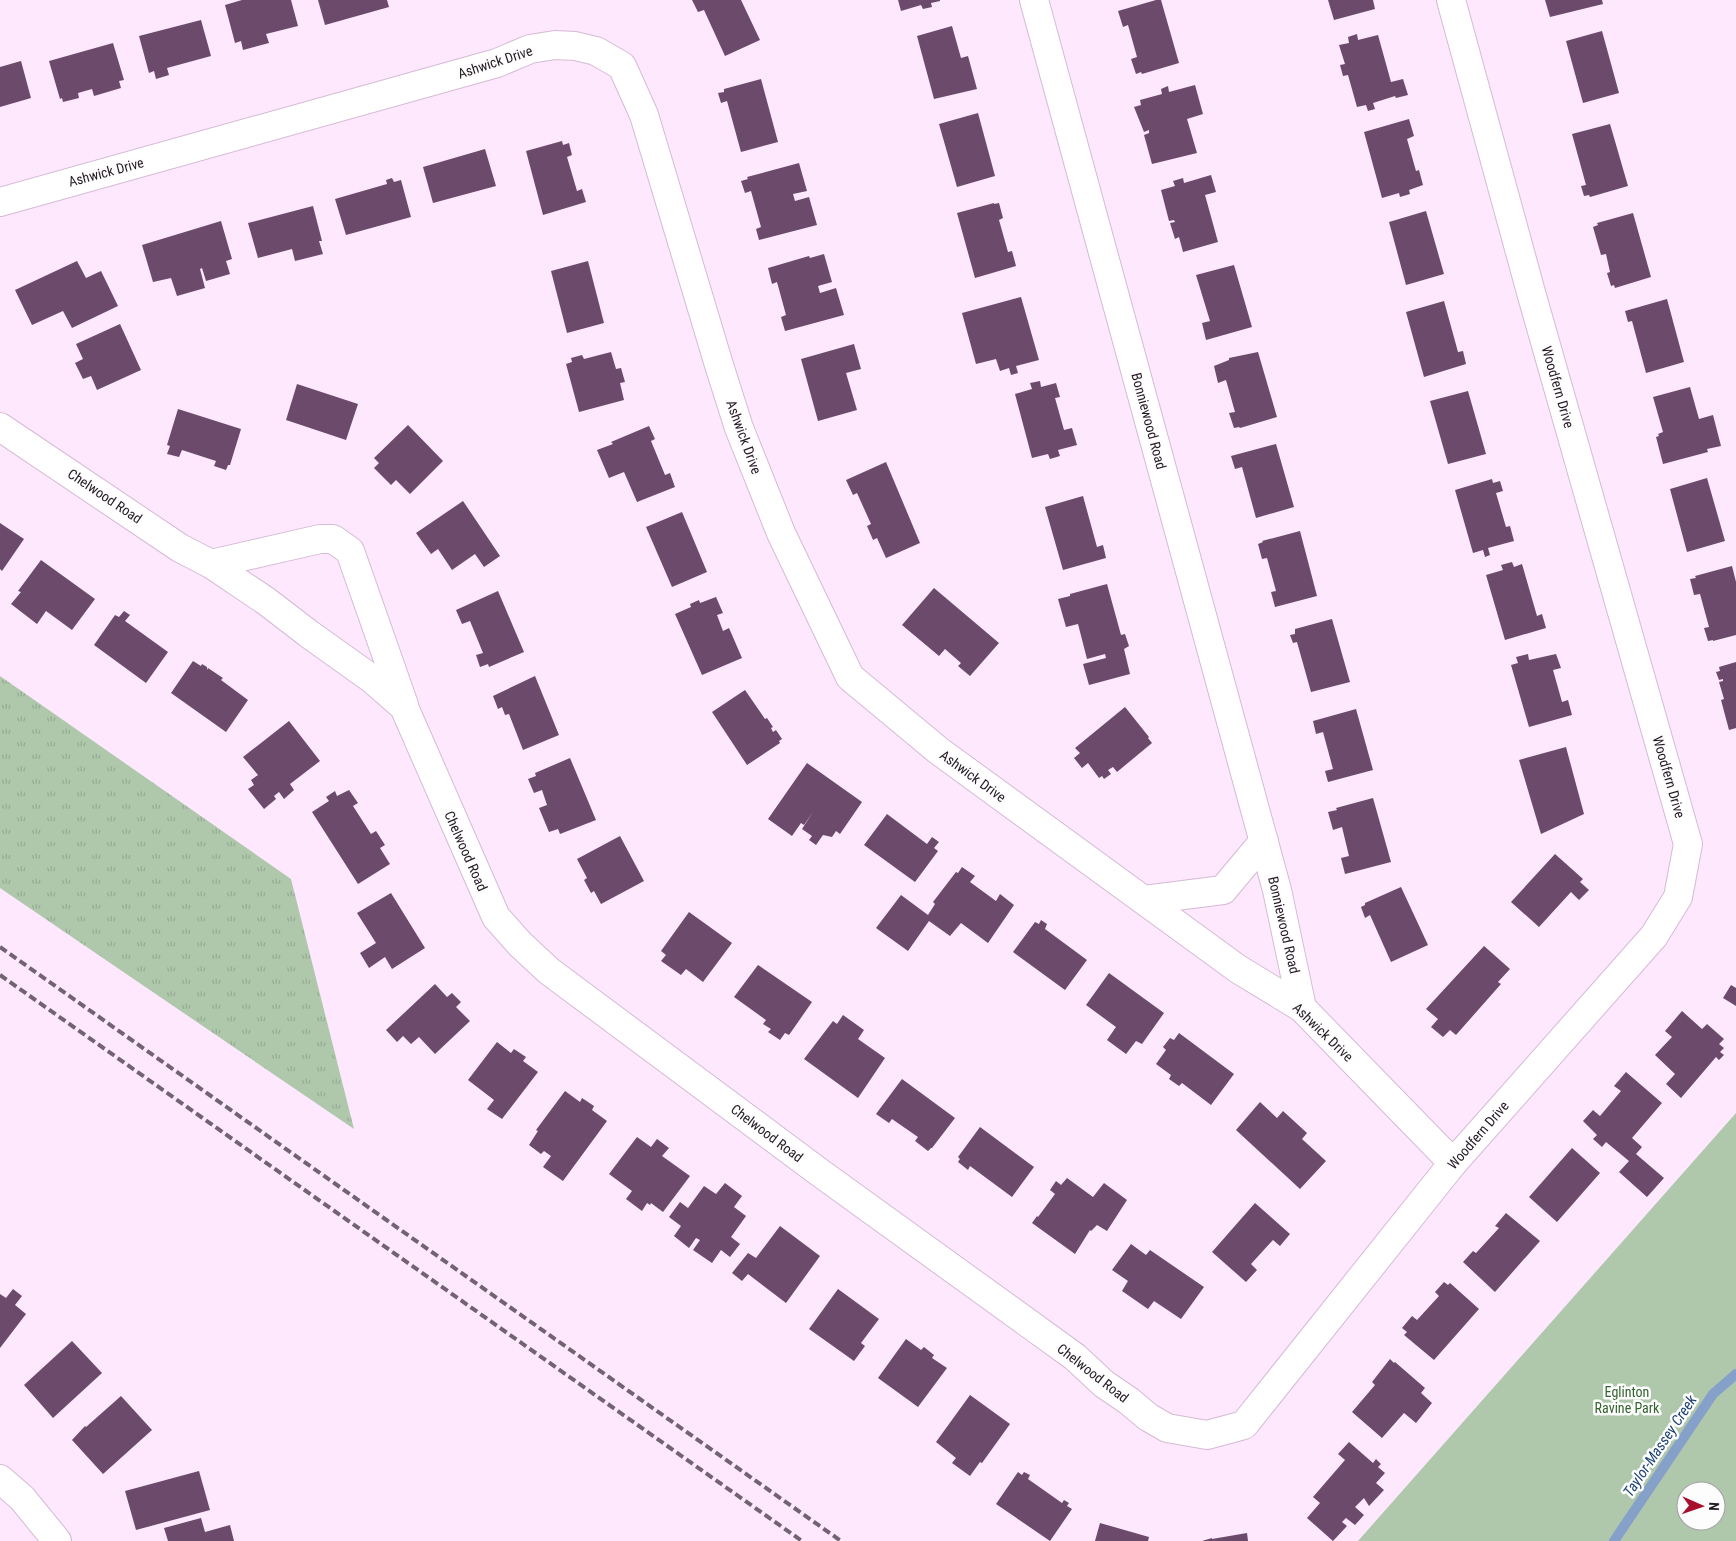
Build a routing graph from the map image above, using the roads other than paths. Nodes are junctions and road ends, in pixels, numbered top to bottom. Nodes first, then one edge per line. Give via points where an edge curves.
1 (1034, 0) edge
2 (1451, 0) edge
3 (0, 202) edge
4 (0, 427) edge
5 (211, 564) junction
6 (404, 707) junction
7 (1264, 841) junction
8 (1144, 900) junction
9 (1302, 1008) junction
10 (1453, 1163) junction
11 (1244, 1424) joint
12 (0, 1479) edge
13 (57, 1541) edge

1 - 7 street, Bonniewood Road
2 - 10 street, Woodfern Drive via 1688,844 1678,897 1654,936
3 - 8 street, Ashwick Drive via 497,64 530,49 575,46 596,51 622,66 644,115 739,428 781,533 850,677 938,751
4 - 5 street, Chelwood Road via 180,548
5 - 6 street, Chelwood Road via 372,679
5 - 6 street, Chelwood Road via 320,539 333,539 350,551
6 - 11 street, Chelwood Road via 496,917 549,971 1075,1357 1148,1417 1167,1428 1207,1434
7 - 8 street via 1224,890
7 - 9 street, Bonniewood Road
8 - 9 street, Ashwick Drive via 1238,969
9 - 10 street, Ashwick Drive
10 - 11 street, Woodfern Drive
12 - 13 street via 22,1498

